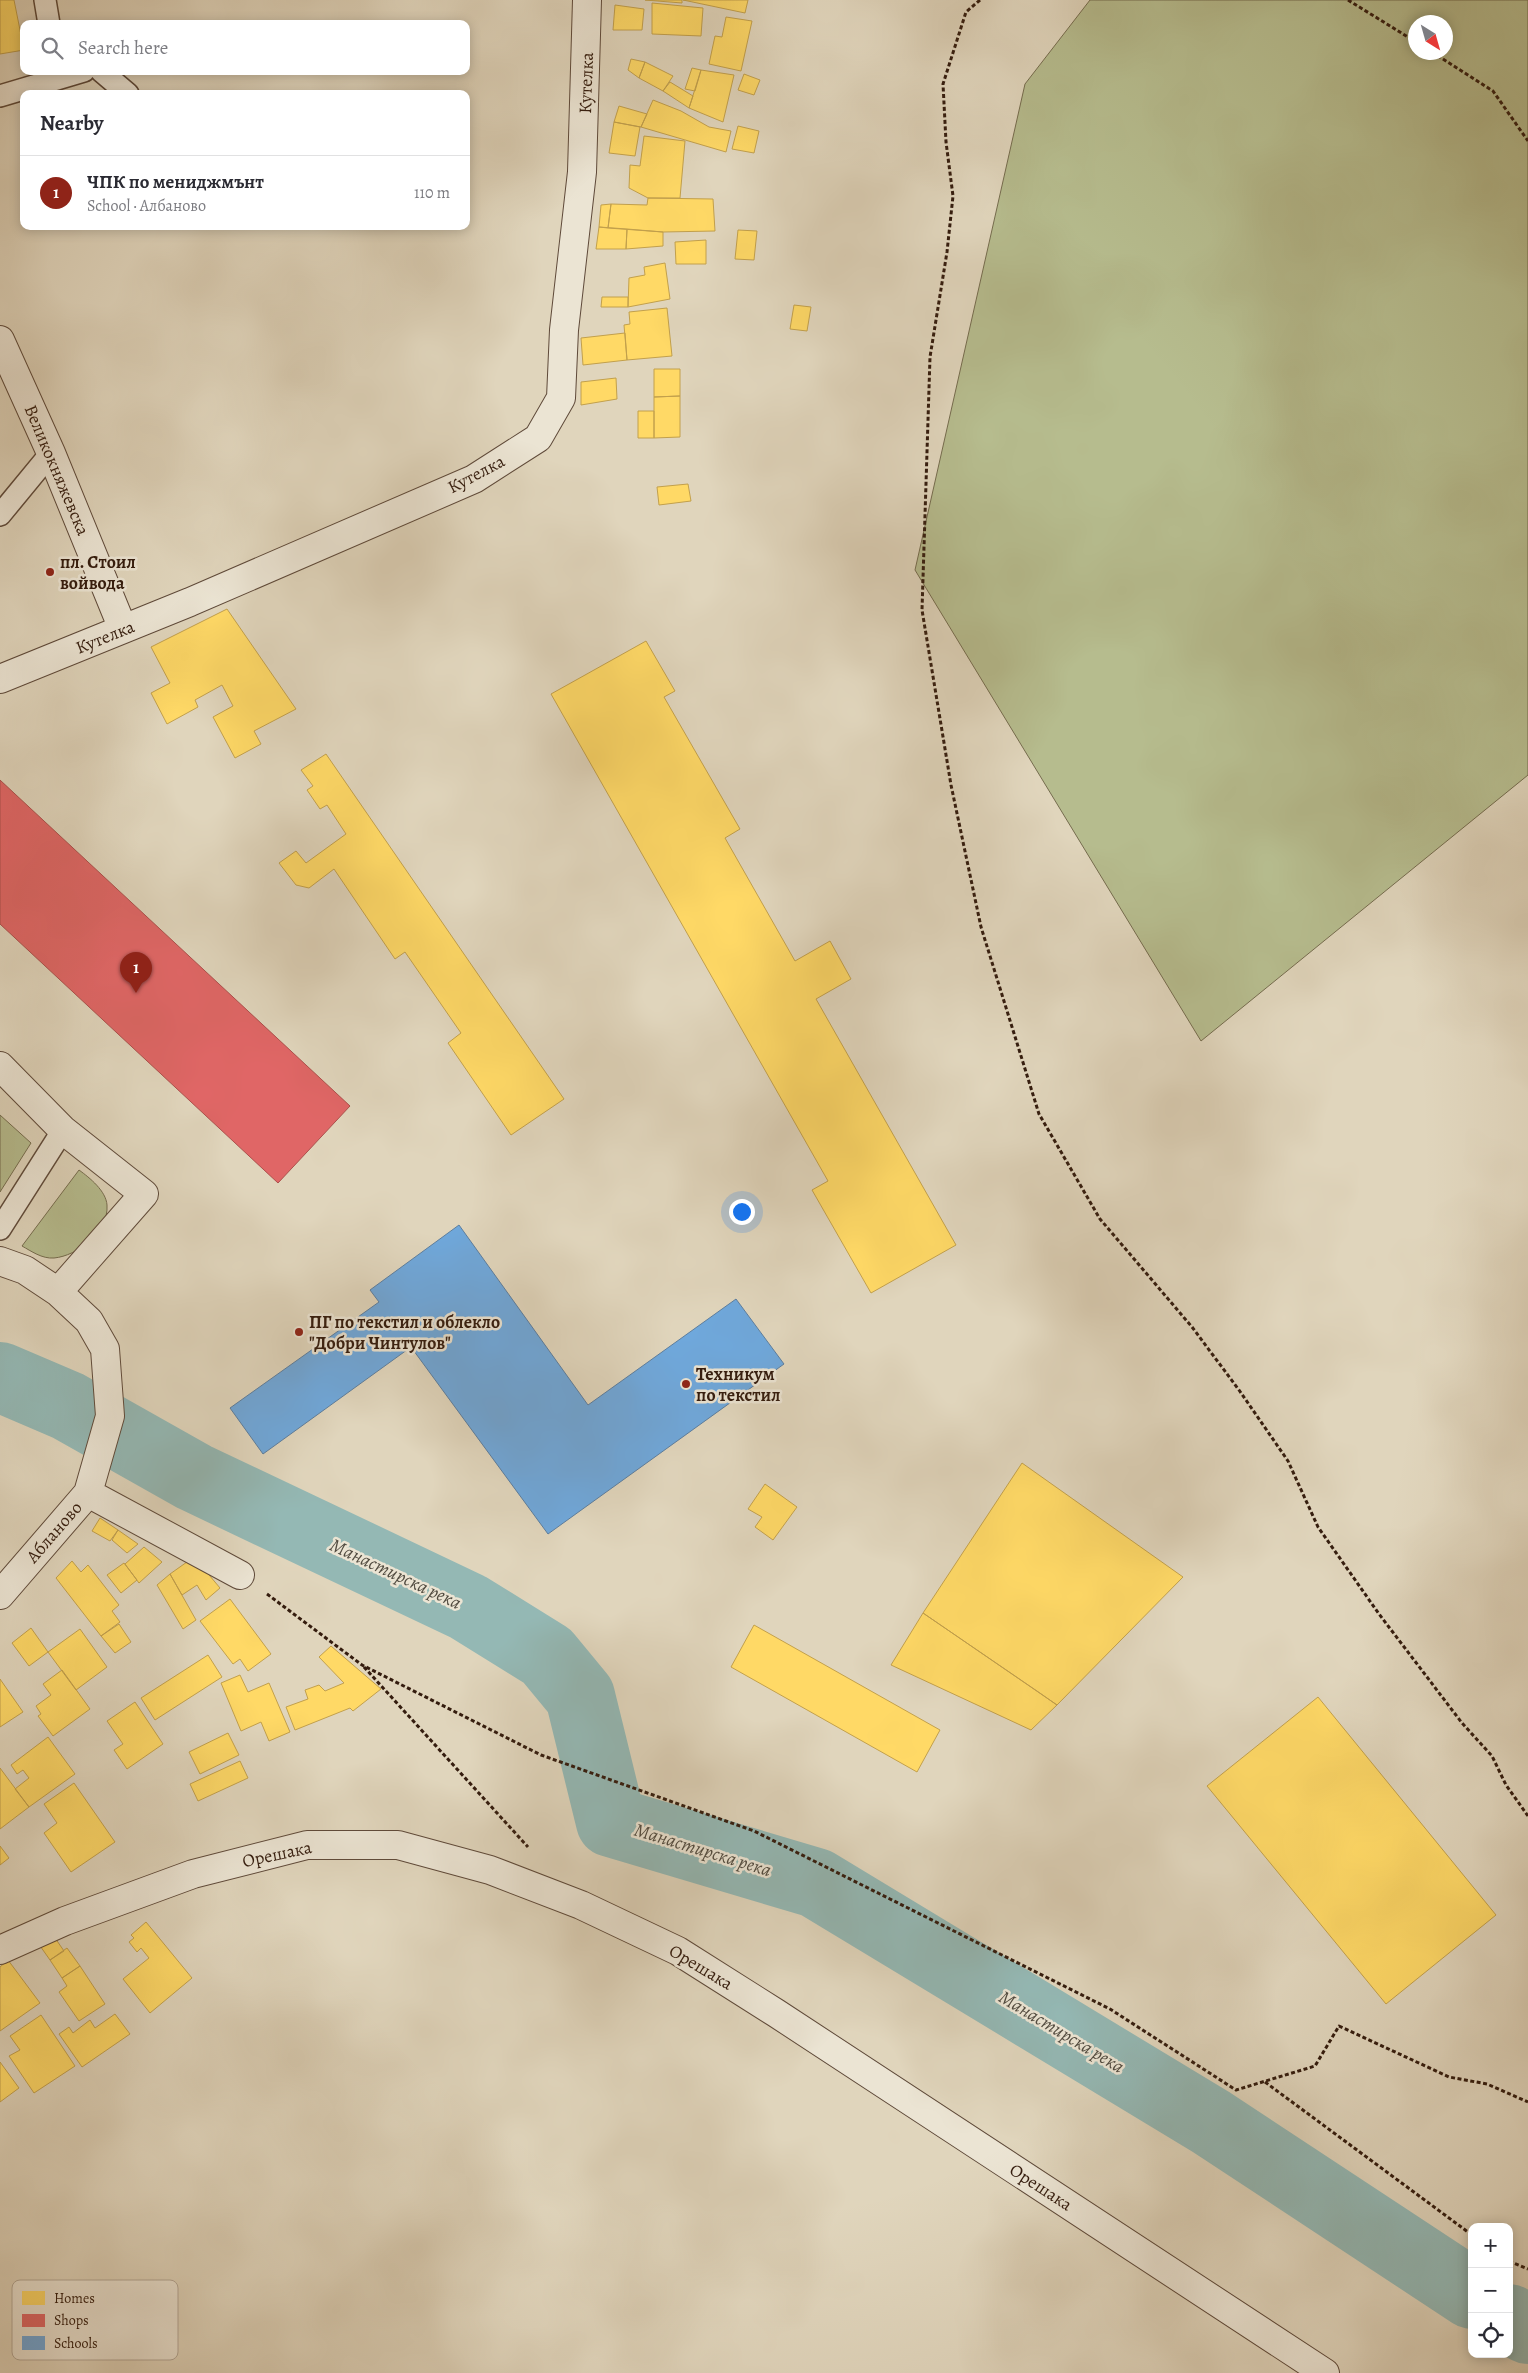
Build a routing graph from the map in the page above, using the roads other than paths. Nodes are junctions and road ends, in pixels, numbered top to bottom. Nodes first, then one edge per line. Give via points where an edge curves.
1 (45, 0) edge
2 (587, 0) edge
3 (48, 20) edge
4 (59, 75) edge
5 (106, 75) edge
6 (123, 90) edge
7 (0, 96) edge
8 (0, 340) edge
9 (52, 453) junction
10 (0, 515) edge
11 (123, 629) junction
12 (0, 679) edge
13 (0, 1066) edge
14 (63, 1130) junction
15 (0, 1229) edge
16 (0, 1261) edge
17 (58, 1292) junction
18 (88, 1492) junction
19 (240, 1575) road end
20 (0, 1595) edge
21 (0, 1950) edge
22 (1325, 2373) edge

1 - 3 lane
2 - 11 street, Кутелка via 582,172 564,330 561,398 538,438 474,479
4 - 7 lane
5 - 6 lane
8 - 9 street, Великокняжевска
9 - 10 lane
9 - 11 street, Великокняжевска
11 - 12 street, Кутелка
13 - 14 street
14 - 15 lane
14 - 17 street via 144,1194
16 - 17 street via 24,1270
17 - 18 street via 89,1321 105,1349 110,1416
18 - 19 street
18 - 20 street, Абланово
21 - 22 street, Орешака via 65,1921 193,1874 307,1845 398,1845 490,1870 581,1905 678,1951

